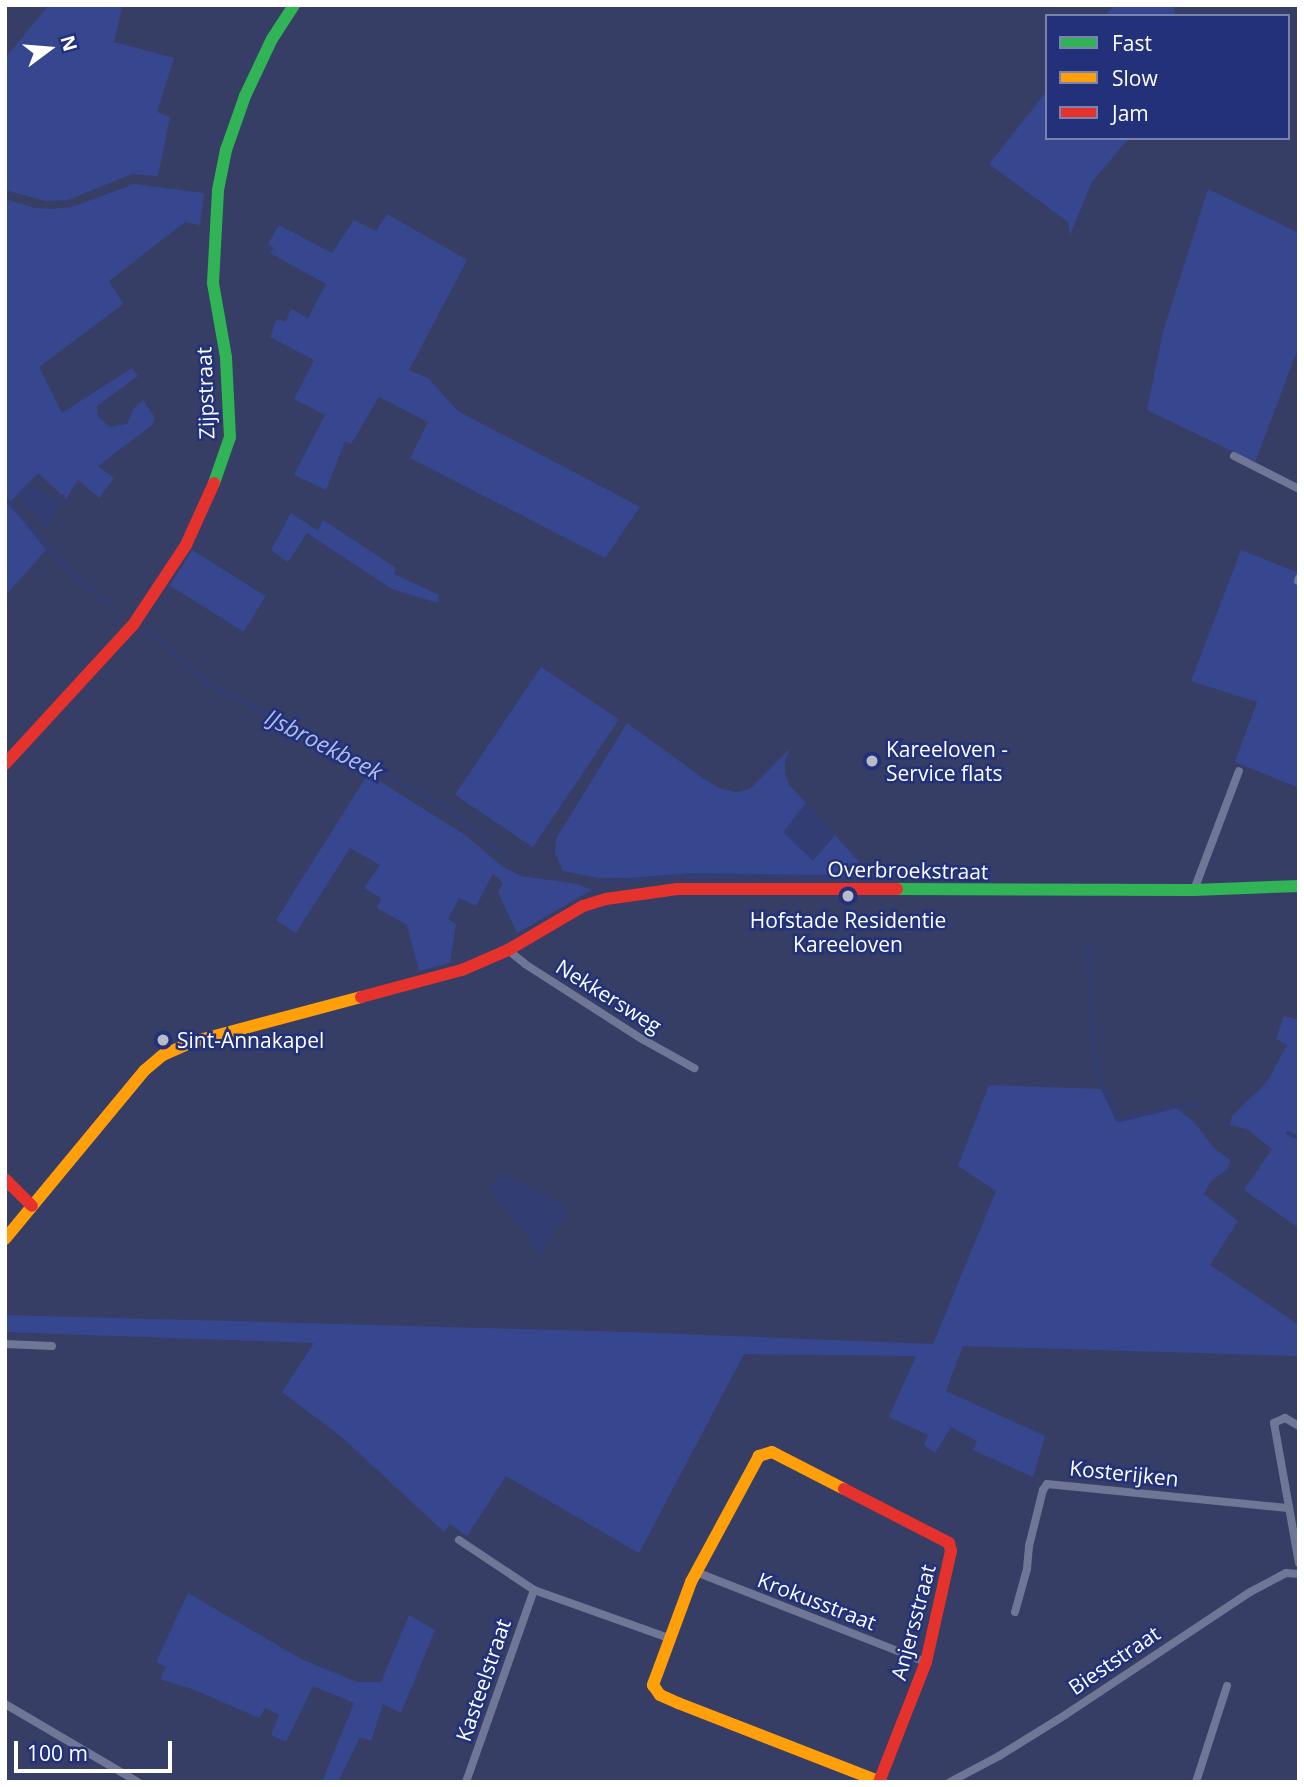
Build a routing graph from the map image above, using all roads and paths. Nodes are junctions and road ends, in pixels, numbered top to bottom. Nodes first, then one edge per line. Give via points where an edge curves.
1 (293, 5) edge
2 (1234, 456) dead end
3 (1299, 489) edge
4 (5, 764) edge
5 (1239, 771) dead end
6 (1299, 886) edge
7 (1194, 890) junction
8 (508, 950) junction
9 (694, 1068) dead end
10 (5, 1179) edge
11 (32, 1206) junction
12 (5, 1239) edge
13 (5, 1344) edge
14 (51, 1346) dead end
15 (1299, 1426) edge
16 (1287, 1508) junction
17 (459, 1541) dead end
18 (1299, 1563) edge
19 (696, 1572) junction
20 (1299, 1574) edge
21 (534, 1590) junction
22 (1015, 1612) dead end
23 (669, 1638) junction
24 (926, 1662) junction
25 (1227, 1686) dead end
26 (5, 1704) edge
27 (138, 1782) edge
28 (466, 1782) edge
29 (880, 1782) edge
30 (950, 1782) edge
31 (1196, 1782) edge

1 - 4 street, Zijpstraat via 246,96 226,150 218,190 213,283 226,357 230,437 217,478 186,545 134,625
2 - 3 street
5 - 7 street
6 - 7 street, Overbroekstraat
7 - 8 street, Overbroekstraat via 677,890 621,895 583,906
8 - 9 street, Nekkersweg
8 - 11 street, Overbroekstraat via 436,978 192,1042 163,1055 145,1070
10 - 11 street
11 - 12 street, Overbroekstraat
13 - 14 street
15 - 16 street via 1285,1418 1274,1423
16 - 18 street
16 - 22 street, Kosterijken via 1047,1484
17 - 21 street
19 - 23 street, Anjersstraat
19 - 24 street, Krokusstraat
19 - 24 street, Anjersstraat via 759,1456 772,1452 949,1543
20 - 30 street, Bieststraat via 1286,1573 1250,1592 1076,1709
21 - 23 street
21 - 28 street, Kasteelstraat
23 - 29 street, Anjersstraat via 653,1685 660,1695
24 - 29 street, Anjersstraat
25 - 31 street
26 - 27 street

